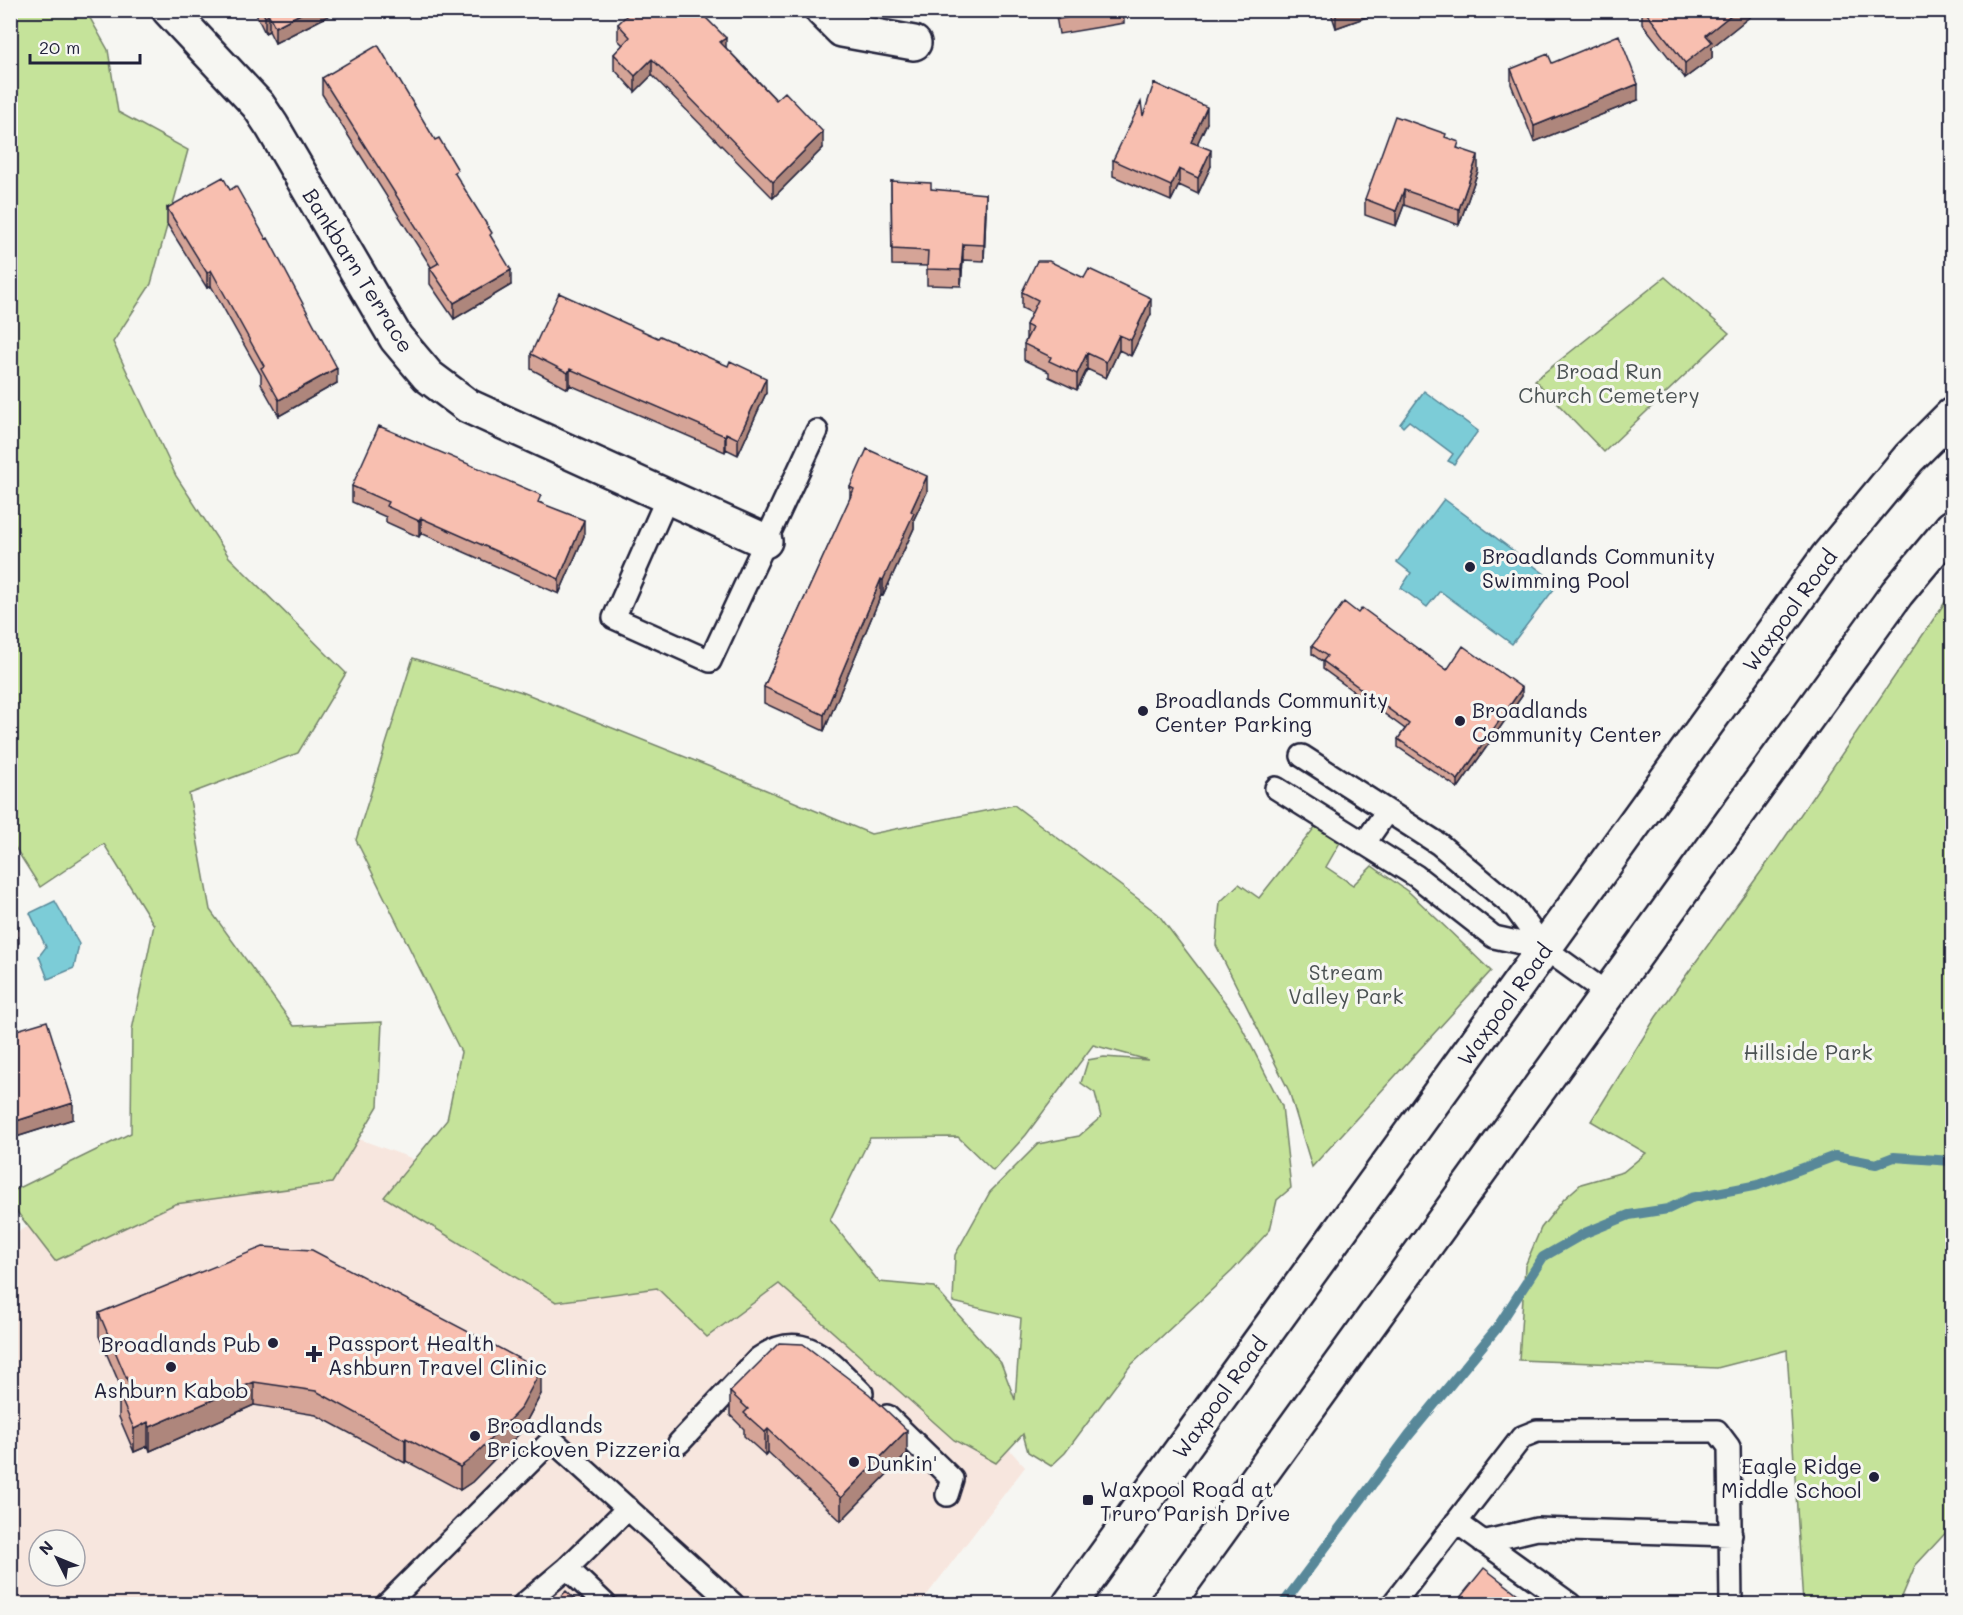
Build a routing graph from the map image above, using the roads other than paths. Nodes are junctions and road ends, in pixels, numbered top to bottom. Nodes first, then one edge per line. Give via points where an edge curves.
1 (169, 10) edge
2 (822, 10) edge
3 (914, 43) dead end
4 (1953, 415) edge
5 (817, 430) dead end
6 (667, 498) junction
7 (1953, 527) edge
8 (765, 541) junction
9 (1302, 756) dead end
10 (1276, 788) dead end
11 (1387, 811) junction
12 (1364, 844) junction
13 (1544, 948) junction
14 (1608, 994) junction
15 (679, 1443) dead end
16 (948, 1496) dead end
17 (628, 1509) junction
18 (1456, 1522) junction
19 (1731, 1535) junction
20 (1483, 1542) junction
21 (567, 1568) junction
22 (387, 1605) edge
23 (524, 1605) edge
24 (605, 1605) edge
25 (733, 1605) edge
26 (1070, 1605) edge
27 (1167, 1605) edge
28 (1393, 1605) edge
29 (1570, 1605) edge
30 (1731, 1605) edge

1 - 6 street, Bankbarn Terrace via 258,105 396,338 428,376 468,406
2 - 3 street via 842,30
4 - 13 street, Waxpool Road via 1909,458 1828,556
5 - 8 lane
6 - 8 street, Bankbarn Terrace
6 - 8 lane via 614,618 689,652 710,661
7 - 14 street via 1897,593
9 - 11 lane
10 - 12 lane
11 - 12 lane
11 - 13 lane via 1439,844 1515,908
12 - 13 lane via 1416,876 1494,937
13 - 14 lane
13 - 26 street, Waxpool Road
14 - 27 street
15 - 16 lane via 759,1358 775,1347 791,1343 822,1355 952,1479
17 - 21 lane
17 - 22 lane via 552,1440
17 - 25 lane
18 - 19 lane via 1522,1437 1537,1431 1717,1431 1729,1448
18 - 20 lane
18 - 28 lane
19 - 20 lane via 1536,1529
19 - 30 lane
20 - 29 lane
21 - 23 lane
21 - 24 lane

